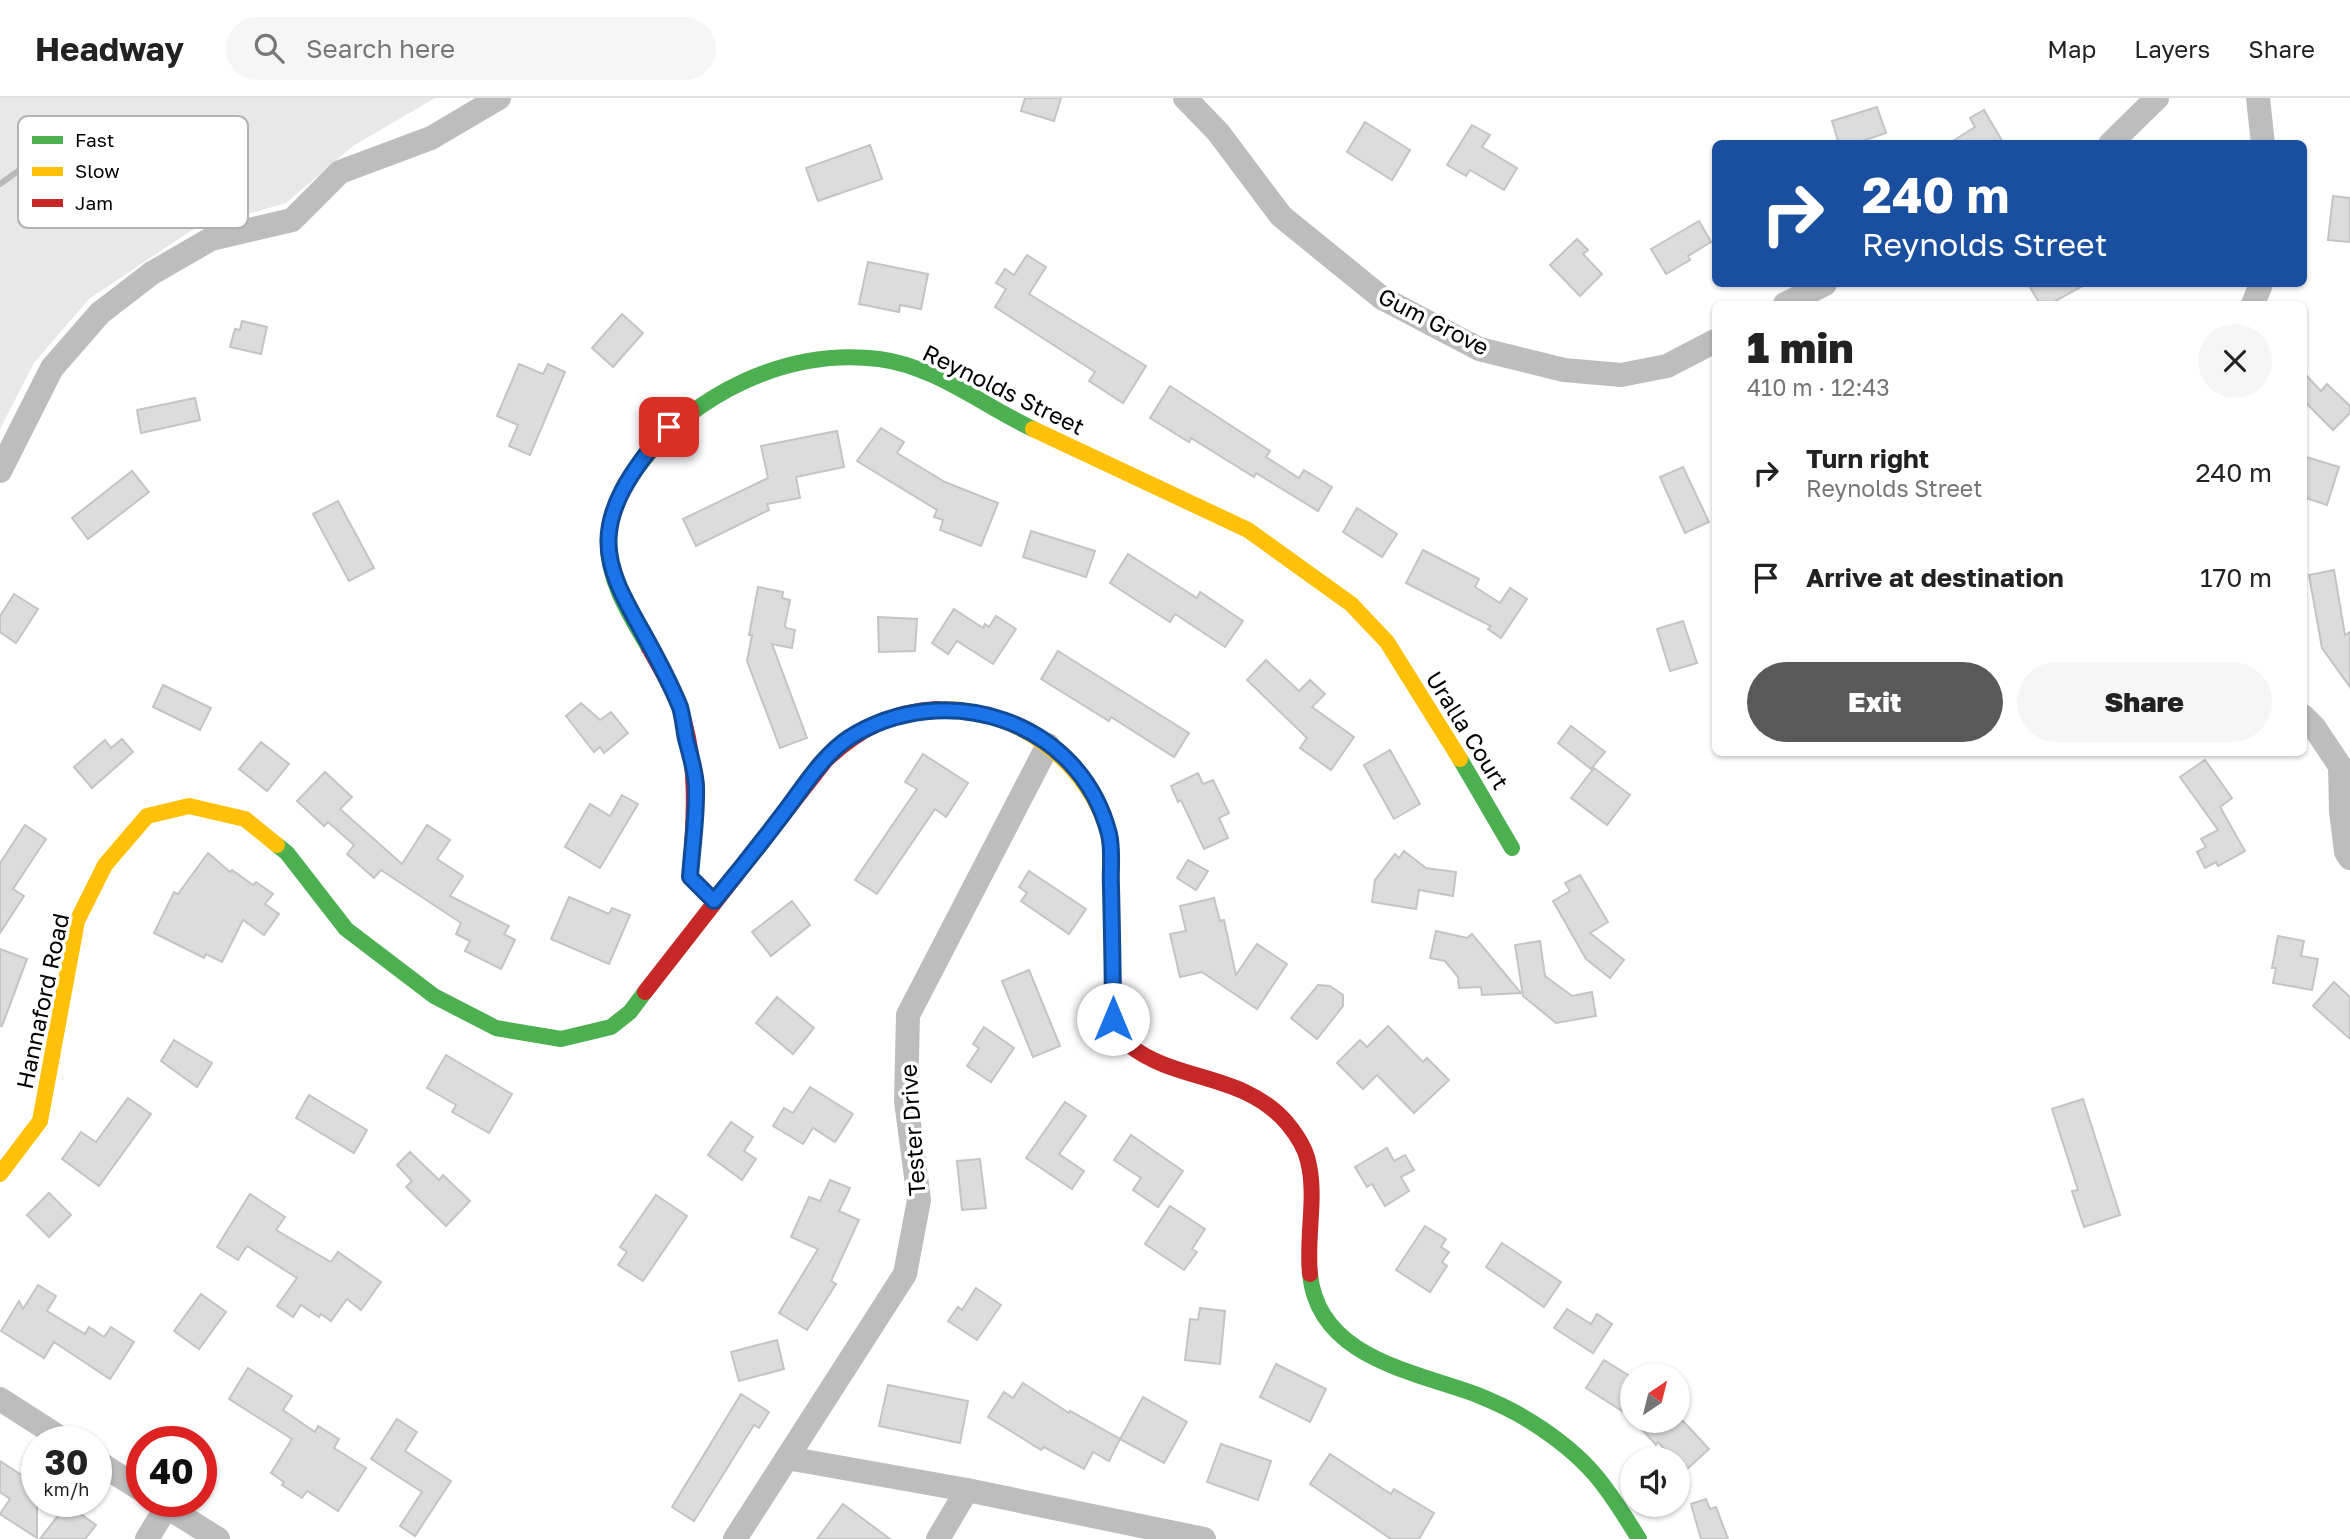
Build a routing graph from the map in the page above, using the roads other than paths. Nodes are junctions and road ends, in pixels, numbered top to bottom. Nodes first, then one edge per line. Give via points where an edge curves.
1 (499, 98) edge
2 (1185, 98) edge
3 (2157, 98) edge
4 (2258, 98) edge
5 (2114, 140) edge
6 (2263, 140) edge
7 (1819, 287) edge
8 (1791, 301) edge
9 (1712, 343) edge
10 (0, 471) edge
11 (1383, 636) joint
12 (2307, 720) edge
13 (1048, 745) junction
14 (1512, 848) dead end
15 (2350, 858) edge
16 (714, 901) junction
17 (0, 1174) edge
18 (0, 1399) edge
19 (42, 1426) edge
20 (787, 1458) junction
21 (967, 1490) junction
22 (157, 1517) edge
23 (183, 1517) edge
24 (147, 1539) edge
25 (218, 1539) edge
26 (735, 1539) edge
27 (938, 1539) edge
28 (1204, 1539) edge
29 (1639, 1539) edge

1 - 10 street via 431,138 340,172 292,220 211,239 152,273 100,313 52,368
2 - 9 street, Gum Grove via 1218,132 1281,216 1382,298 1479,349 1564,370 1621,374 1667,366
3 - 5 street
4 - 6 street
7 - 8 street
11 - 14 street, Uralla Court
11 - 16 street, Reynolds Street via 1361,612 1257,535 1008,417 924,371 879,359 835,359 785,365 754,377 669,427 624,485 610,522 608,558 618,588 681,710 696,785 690,877
12 - 15 street via 2340,766 2341,811
13 - 16 street, Hannaford Road via 1017,724 984,712 918,711 883,720 848,740 819,767
13 - 20 street, Tester Drive via 908,1015 906,1101 919,1200 905,1274
13 - 29 street, Hannaford Road via 1075,768 1109,835 1113,1019 1119,1037 1139,1052 1239,1087 1272,1107 1295,1133 1308,1160 1308,1259 1312,1287 1323,1313 1353,1346 1393,1369 1479,1395 1528,1418 1568,1448 1607,1487
16 - 17 street, Hannaford Road via 630,1012 611,1027 561,1039 496,1028 434,996 346,929 287,853 245,819 188,806 147,816 105,865 77,921 40,1121
18 - 19 street
20 - 21 street
20 - 26 street, Tester Drive
21 - 27 street
21 - 28 street
22 - 24 street
23 - 25 street

